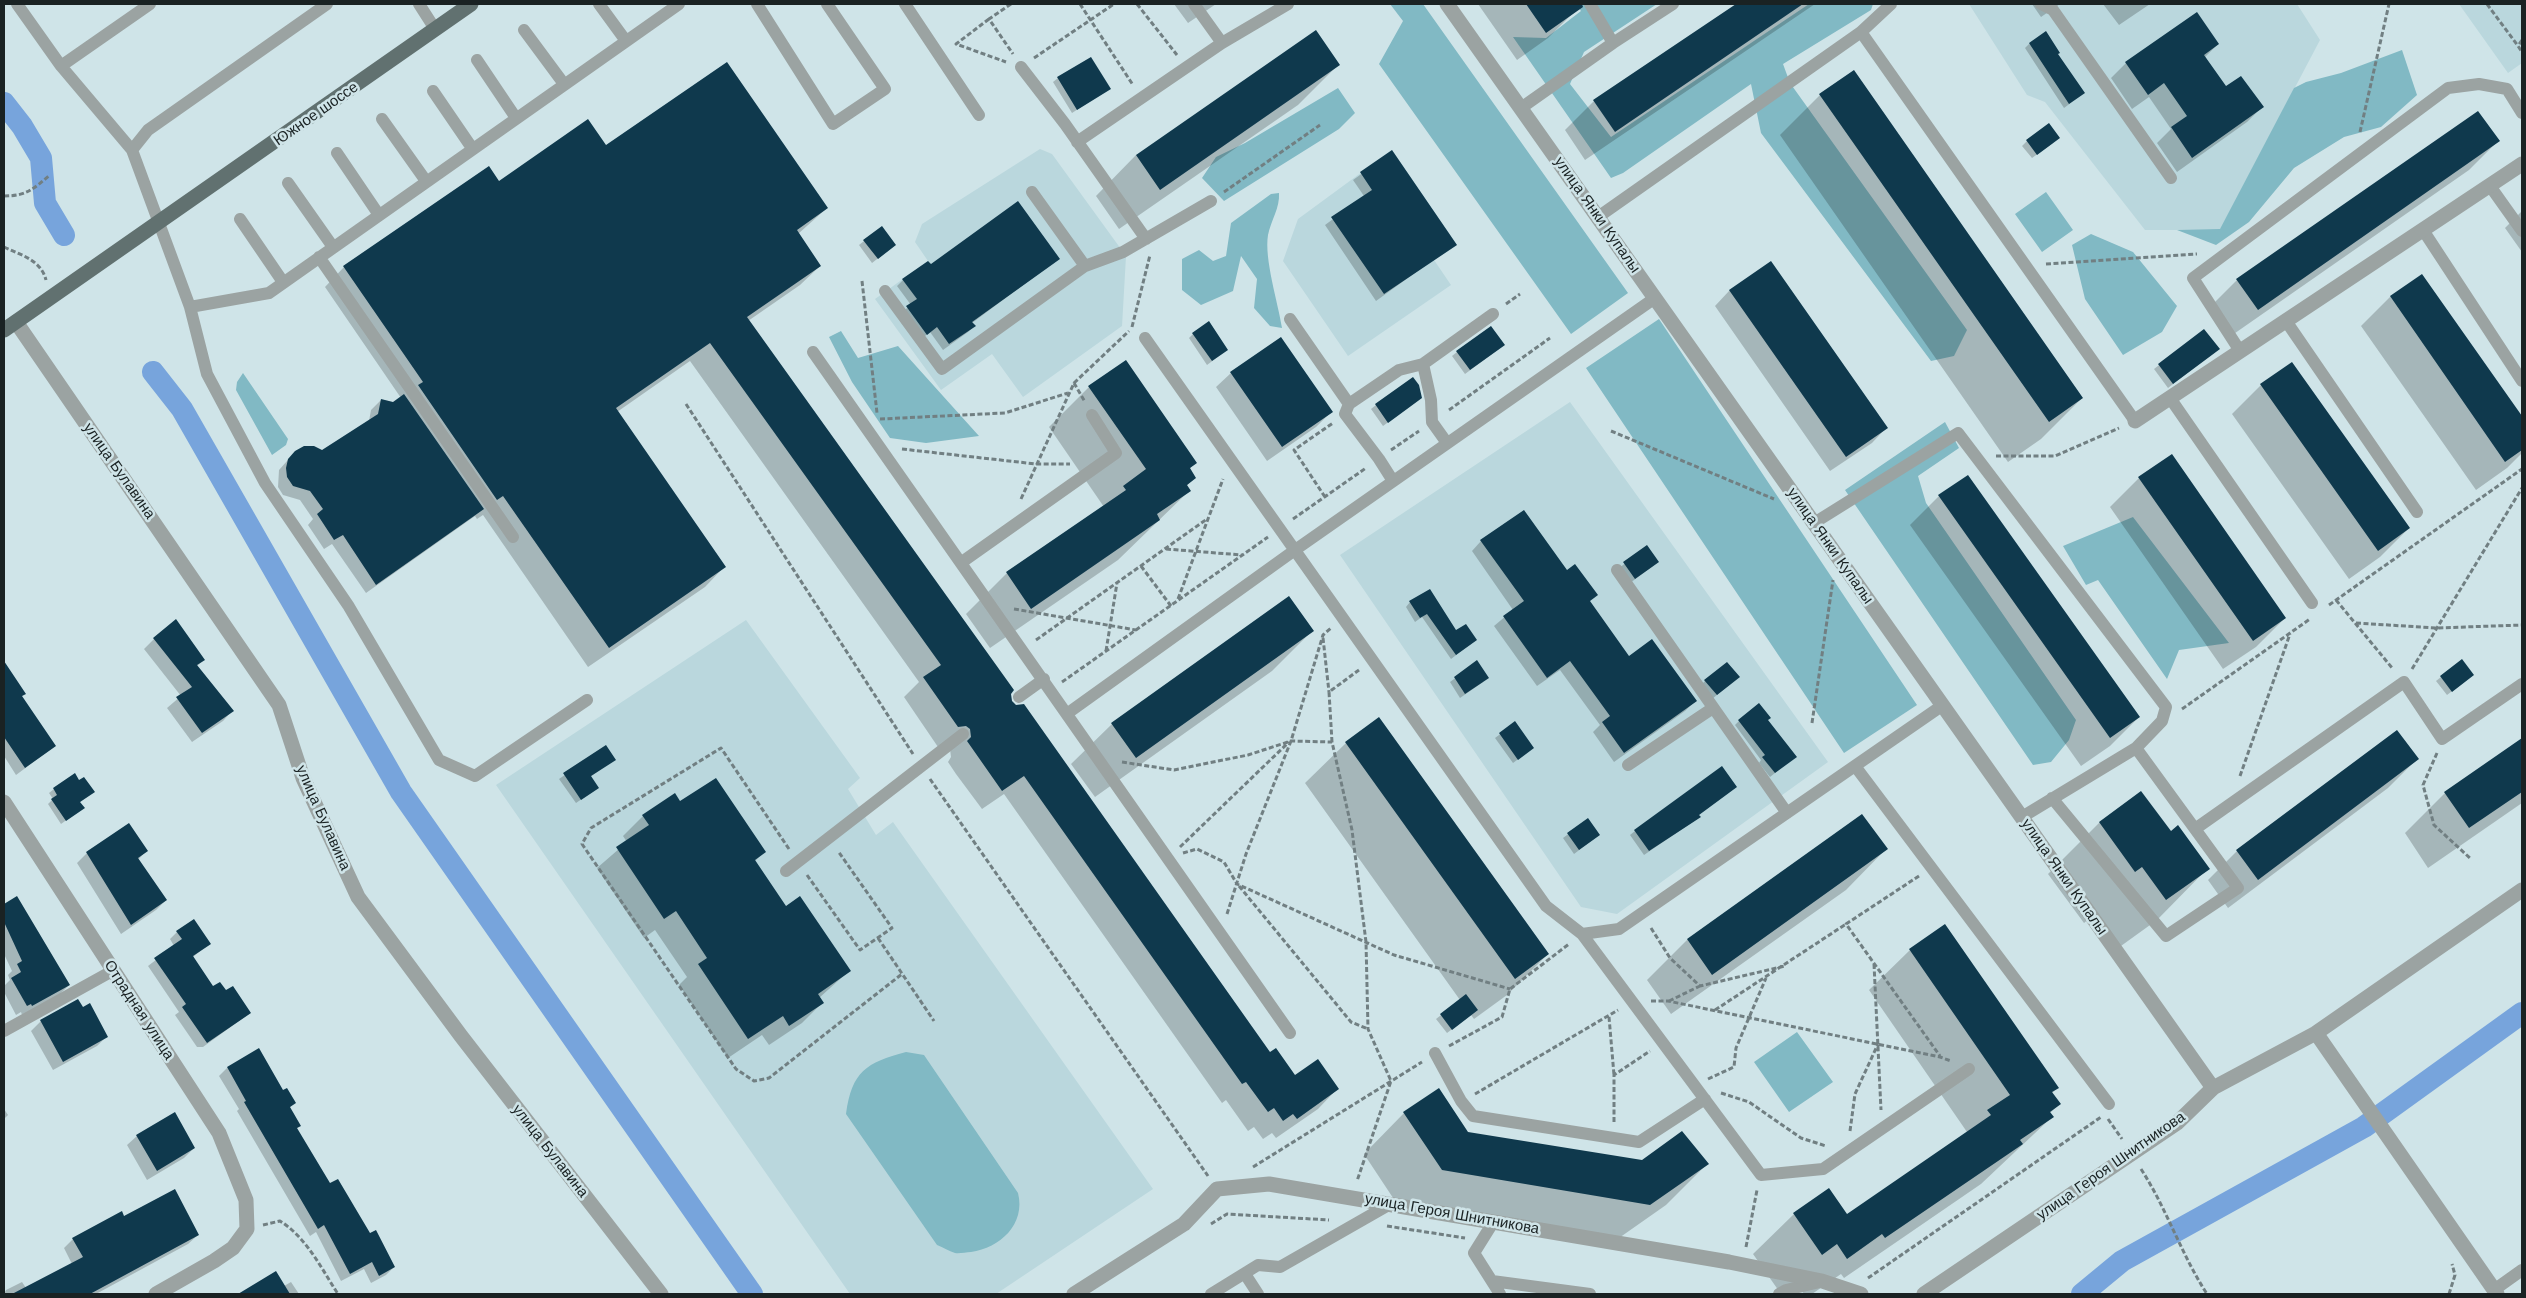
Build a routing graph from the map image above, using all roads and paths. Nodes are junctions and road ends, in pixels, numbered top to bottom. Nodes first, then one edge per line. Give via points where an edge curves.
1 (17, 4) edge
2 (150, 4) edge
3 (327, 4) edge
4 (419, 4) edge
5 (471, 4) edge
6 (599, 4) edge
7 (758, 4) edge
8 (827, 4) edge
9 (905, 4) edge
10 (1011, 4) edge
11 (1080, 4) edge
12 (1114, 4) edge
13 (1137, 4) edge
14 (1194, 4) edge
15 (1288, 4) edge
16 (1448, 4) edge
17 (1590, 4) edge
18 (1673, 4) edge
19 (2041, 4) edge
20 (2389, 4) edge
21 (2487, 4) edge
22 (672, 6) edge
23 (1885, 6) edge
24 (989, 19) junction
25 (1090, 20) junction
26 (435, 29) junction
27 (524, 30) dead end
28 (1860, 32) junction
29 (2522, 40) edge
30 (626, 41) junction
31 (1222, 43) junction
32 (1613, 43) junction
33 (2518, 46) junction
34 (2522, 52) edge
35 (477, 60) dead end
36 (1018, 62) junction
37 (61, 66) junction
38 (1187, 67) junction
39 (564, 84) junction
40 (433, 91) dead end
41 (1142, 98) junction
42 (1521, 108) junction
43 (2522, 113) edge
44 (979, 115) dead end
45 (516, 118) junction
46 (382, 119) dead end
47 (1320, 125) dead end
48 (1078, 142) junction
49 (472, 148) junction
50 (132, 150) junction
51 (338, 153) dead end
52 (2355, 157) junction
53 (2522, 164) edge
54 (50, 174) dead end
55 (2171, 178) dead end
56 (426, 181) junction
57 (288, 184) dead end
58 (2490, 186) junction
59 (1032, 192) dead end
60 (4, 196) edge
61 (1211, 201) joint
62 (379, 215) junction
63 (1598, 217) junction
64 (240, 219) dead end
65 (159, 222) junction
66 (2423, 230) junction
67 (2522, 231) edge
68 (1151, 236) junction
69 (4, 247) edge
70 (333, 247) junction
71 (2227, 252) junction
72 (319, 257) junction
73 (1085, 266) junction
74 (2025, 266) junction
75 (862, 281) dead end
76 (284, 282) junction
77 (886, 292) dead end
78 (50, 298) junction
79 (1655, 298) junction
80 (190, 307) junction
81 (1493, 314) dead end
82 (1290, 319) dead end
83 (2286, 321) junction
84 (10, 326) edge
85 (1132, 329) junction
86 (1145, 338) joint
87 (1550, 338) dead end
88 (2240, 351) junction
89 (813, 352) dead end
90 (1423, 364) junction
91 (2522, 381) edge
92 (1069, 393) junction
93 (2170, 398) junction
94 (686, 404) dead end
95 (1347, 409) junction
96 (1092, 415) dead end
97 (878, 419) junction
98 (2135, 421) junction
99 (1432, 422) junction
100 (1611, 431) dead end
101 (1447, 443) junction
102 (880, 447) junction
103 (1976, 456) junction
104 (1379, 459) junction
105 (1231, 460) junction
106 (1036, 464) junction
107 (1100, 464) junction
108 (2522, 469) edge
109 (1393, 481) junction
110 (2522, 488) edge
111 (1325, 497) junction
112 (1782, 502) dead end
113 (2417, 512) dead end
114 (1207, 519) junction
115 (1814, 523) junction
116 (1280, 529) junction
117 (1006, 531) junction
118 (513, 537) dead end
119 (1166, 548) junction
120 (1295, 550) junction
121 (1195, 551) junction
122 (1836, 554) junction
123 (1242, 555) junction
124 (962, 562) junction
125 (1141, 566) junction
126 (1617, 570) dead end
127 (1117, 583) junction
128 (2336, 600) junction
129 (1178, 601) junction
130 (2312, 603) dead end
131 (992, 605) junction
132 (1171, 606) junction
133 (2328, 606) dead end
134 (2313, 617) dead end
135 (1068, 618) junction
136 (1343, 619) junction
137 (2355, 623) junction
138 (1110, 625) junction
139 (2522, 625) edge
140 (2436, 628) junction
141 (1137, 630) junction
142 (2290, 633) junction
143 (1323, 635) junction
144 (1023, 649) junction
145 (1106, 652) junction
146 (1373, 660) junction
147 (1044, 679) junction
148 (2404, 682) junction
149 (2522, 684) edge
150 (1052, 690) junction
151 (1329, 692) junction
152 (1019, 697) dead end
153 (588, 700) dead end
154 (1943, 705) junction
155 (1713, 708) junction
156 (1068, 713) junction
157 (2162, 720) junction
158 (1812, 723) dead end
159 (963, 734) dead end
160 (1291, 740) junction
161 (2442, 740) junction
162 (1332, 742) junction
163 (2136, 748) junction
164 (1095, 752) junction
165 (1628, 765) dead end
166 (1855, 766) junction
167 (922, 768) junction
168 (2052, 798) junction
169 (4, 802) edge
170 (2230, 804) junction
171 (1787, 813) junction
172 (2022, 817) junction
173 (2195, 829) junction
174 (829, 838) junction
175 (1169, 858) junction
176 (2471, 859) dead end
177 (798, 861) junction
178 (786, 871) dead end
179 (1922, 874) dead end
180 (1237, 884) junction
181 (2522, 890) edge
182 (1642, 913) junction
183 (1846, 924) junction
184 (1221, 934) junction
185 (1582, 934) junction
186 (878, 938) junction
187 (1366, 942) junction
188 (1874, 963) junction
189 (1785, 966) junction
190 (114, 970) junction
191 (902, 974) junction
192 (1766, 977) junction
193 (1700, 986) junction
194 (1510, 989) junction
195 (1631, 1000) junction
196 (1668, 1001) junction
197 (1714, 1010) junction
198 (1609, 1017) junction
199 (1749, 1017) junction
200 (934, 1021) dead end
201 (1368, 1029) junction
202 (4, 1031) edge
203 (1290, 1033) dead end
204 (2316, 1033) junction
205 (1663, 1043) junction
206 (1878, 1044) junction
207 (1436, 1053) junction
208 (1940, 1057) junction
209 (1969, 1070) joint
210 (1614, 1075) junction
211 (1391, 1081) junction
212 (1694, 1085) junction
213 (2213, 1088) junction
214 (1705, 1099) junction
215 (1461, 1101) junction
216 (2109, 1104) dead end
217 (1881, 1129) junction
218 (1614, 1138) junction
219 (1846, 1153) junction
220 (2132, 1154) junction
221 (1247, 1171) dead end
222 (1760, 1175) junction
223 (1217, 1189) junction
224 (1352, 1196) junction
225 (1392, 1203) junction
226 (1494, 1221) junction
227 (1360, 1222) junction
228 (247, 1229) junction
229 (1204, 1229) dead end
230 (1482, 1241) junction
231 (2452, 1262) dead end
232 (1742, 1265) junction
233 (2522, 1270) edge
234 (1245, 1274) junction
235 (1492, 1281) junction
236 (1822, 1281) junction
237 (1856, 1292) edge
238 (2493, 1293) edge
239 (156, 1294) edge
240 (338, 1294) edge
241 (661, 1294) edge
242 (1074, 1294) edge
243 (1211, 1294) edge
244 (1258, 1294) edge
245 (1500, 1294) edge
246 (1590, 1294) edge
247 (1779, 1294) edge
248 (1924, 1294) edge
249 (2207, 1294) edge
250 (2449, 1294) edge

1 - 37 lane
2 - 37 lane
3 - 50 lane via 148,130
4 - 26 lane
5 - 26 main road, Южное шоссе
6 - 30 lane
7 - 8 lane via 834,124 885,89
9 - 44 lane
10 - 24 path
11 - 25 path
12 - 25 path
13 - 38 path
14 - 31 lane
15 - 31 lane
16 - 42 street, улица Янки Купалы
17 - 32 lane
18 - 32 lane
19 - 55 lane via 2053,10
20 - 52 path
21 - 33 path
22 - 30 lane
23 - 28 lane
24 - 36 path
24 - 36 path via 956,44
25 - 36 path
25 - 41 path
26 - 65 main road, Южное шоссе
27 - 39 lane
28 - 63 lane
28 - 74 lane
29 - 33 path
30 - 39 lane
31 - 38 lane
32 - 42 lane
33 - 34 path
35 - 45 lane
36 - 48 lane
37 - 50 lane
38 - 41 lane
39 - 45 lane
40 - 49 lane
41 - 48 lane
42 - 63 street, улица Янки Купалы
43 - 52 lane via 2507,90 2479,84 2448,88
45 - 49 lane
46 - 56 lane
47 - 61 path
48 - 68 lane
49 - 56 lane
50 - 65 lane
51 - 62 lane
52 - 71 lane
53 - 58 street
54 - 60 path via 28,193
56 - 62 lane
57 - 70 lane
58 - 66 street
58 - 67 lane
59 - 73 lane
61 - 68 lane
62 - 70 lane
63 - 79 street, улица Янки Купалы
64 - 76 lane
65 - 78 main road, Южное шоссе
65 - 80 lane
66 - 83 street
66 - 91 lane
68 - 73 lane via 1123,252
68 - 85 path
69 - 78 path via 43,269
70 - 72 lane
71 - 74 path
71 - 88 lane via 2193,278
72 - 76 lane
72 - 118 lane
73 - 77 lane via 942,369
74 - 98 lane
75 - 97 path
76 - 80 lane via 269,292
78 - 84 main road, Южное шоссе
79 - 101 lane
79 - 115 street, улица Янки Купалы
80 - 153 lane via 207,374 265,484 348,605 439,760 475,776
81 - 90 lane
82 - 95 lane
83 - 88 street
83 - 113 lane
84 - 241 street, улица Булавина via 279,705 303,778 358,898
85 - 86 path
85 - 92 path via 1074,383
86 - 105 lane
87 - 99 path
88 - 93 street
89 - 102 lane
90 - 95 lane via 1399,370
90 - 99 lane
92 - 97 path via 1005,413
92 - 106 path
93 - 98 street
93 - 130 lane
94 - 167 path
95 - 104 lane
95 - 111 path via 1294,450
96 - 107 lane via 1116,453
97 - 102 path
98 - 103 path via 2055,456
99 - 101 lane
99 - 104 path
100 - 112 path
101 - 109 lane
102 - 106 path
102 - 124 lane
103 - 115 lane via 1958,433
103 - 157 lane via 2166,707
104 - 109 lane
104 - 111 path
105 - 114 path
105 - 116 lane
106 - 107 path
106 - 117 path
107 - 117 lane
108 - 128 path
109 - 120 lane
110 - 140 path
111 - 116 path
114 - 119 path
114 - 121 path
115 - 122 street, улица Янки Купалы
116 - 120 lane
116 - 123 path
117 - 124 lane
119 - 121 path
119 - 125 path
120 - 136 lane
120 - 156 lane
121 - 123 path
121 - 129 path
122 - 154 street, улица Янки Купалы
122 - 158 path
123 - 129 path
124 - 131 lane
125 - 127 path
125 - 132 path
126 - 155 lane
127 - 135 path
127 - 138 path
128 - 133 path
128 - 137 path
129 - 132 path
131 - 135 path
131 - 144 lane
132 - 141 path
134 - 142 path
135 - 138 path
135 - 144 path
136 - 143 path
136 - 146 lane
137 - 140 path
137 - 148 path
138 - 141 path
138 - 145 path
139 - 140 path
140 - 148 path
141 - 145 path
142 - 157 path
142 - 170 path
143 - 151 path
143 - 160 path
144 - 147 lane
145 - 150 path
146 - 151 path
146 - 185 lane via 1546,906
147 - 150 lane
147 - 152 lane
148 - 161 lane
148 - 170 lane
149 - 161 lane
150 - 156 lane
151 - 162 path
154 - 166 lane
154 - 172 street, улица Янки Купалы
155 - 165 lane
155 - 171 lane
156 - 164 lane
157 - 163 lane
159 - 167 lane
160 - 162 path
160 - 164 path via 1248,755 1174,770 1130,764
160 - 175 path
160 - 180 path
161 - 176 path via 2424,785 2434,825
162 - 187 path via 1352,830
163 - 168 lane
163 - 173 lane
164 - 175 lane
166 - 171 lane
166 - 216 lane
167 - 174 lane
167 - 223 path
168 - 172 lane
168 - 173 lane via 2166,936 2238,888
169 - 190 street, Отрадная улица
170 - 173 lane
171 - 182 lane
172 - 213 street, улица Янки Купалы
174 - 177 lane
174 - 186 path via 892,928
175 - 180 path via 1197,849 1224,862
175 - 184 lane
177 - 178 lane
177 - 186 path via 860,950
177 - 191 path via 721,748 591,828 582,844 736,1070 754,1081 769,1078
179 - 183 path
180 - 184 path
180 - 187 path
180 - 201 path via 1351,1022
181 - 204 street, улица Героя Шнитникова
182 - 185 lane via 1619,929
182 - 193 path via 1670,958
183 - 188 path
183 - 189 path
184 - 203 lane
185 - 194 path
185 - 195 lane
186 - 191 path
187 - 194 path via 1394,955
187 - 201 path
188 - 206 path
188 - 208 path
189 - 192 path
189 - 193 path
190 - 202 lane
190 - 228 street, Отрадная улица via 219,1134 246,1200
191 - 200 path
192 - 197 path
192 - 199 path
193 - 196 path
194 - 207 path via 1502,1016
195 - 196 path
195 - 198 path
195 - 205 lane
196 - 197 path
197 - 199 path
198 - 210 path
198 - 215 path
199 - 206 path
199 - 212 path via 1736,1048 1734,1067
201 - 211 path
204 - 213 street, улица Героя Шнитникова
204 - 238 street
205 - 210 path
205 - 212 lane
206 - 208 path
206 - 217 path
206 - 219 path via 1855,1094
207 - 211 path
207 - 215 lane
208 - 209 path
209 - 217 lane
210 - 218 path
211 - 221 path
211 - 224 path
212 - 214 lane
212 - 219 path via 1749,1102 1801,1138
213 - 220 street, улица Героя Шнитникова via 2177,1124
214 - 218 lane via 1640,1142
214 - 222 lane
215 - 218 lane via 1472,1116
217 - 219 lane
219 - 222 lane via 1823,1169
220 - 237 path via 2105,1115
220 - 248 street, улица Героя Шнитникова
220 - 249 path via 2154,1188 2190,1268
222 - 232 path
223 - 224 street, улица Героя Шнитникова via 1269,1184
223 - 242 street via 1184,1224
224 - 225 street, улица Героя Шнитникова
225 - 226 street, улица Героя Шнитникова
225 - 227 lane
226 - 230 lane
226 - 232 street, улица Героя Шнитникова
227 - 229 path via 1228,1214
227 - 230 path
227 - 234 lane via 1280,1267 1258,1265
228 - 239 street via 233,1248 214,1262
228 - 240 path via 280,1221 293,1229
230 - 235 lane via 1474,1252
231 - 250 path via 2455,1275
232 - 236 street, улица Героя Шнитникова
233 - 238 lane
234 - 243 lane
234 - 244 lane
235 - 245 lane
235 - 246 lane
236 - 237 street, улица Героя Шнитникова
236 - 247 lane

